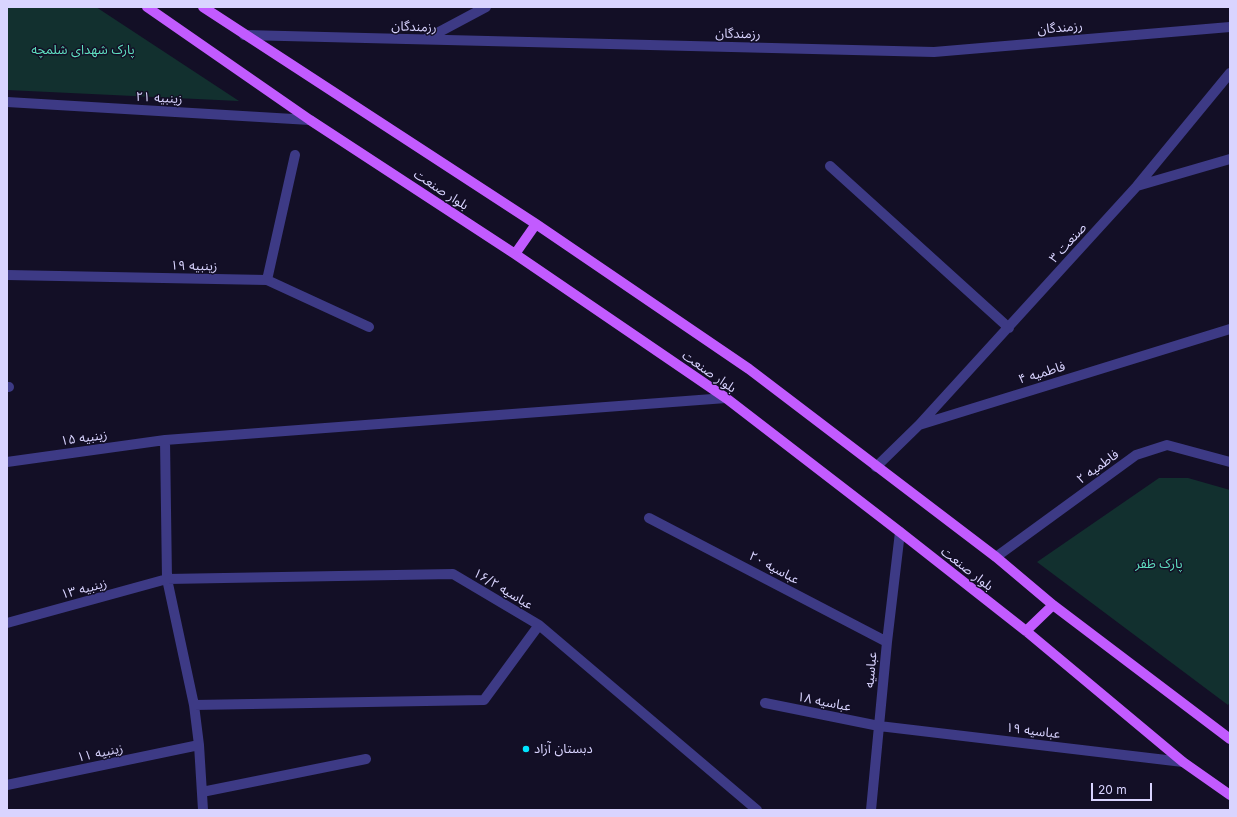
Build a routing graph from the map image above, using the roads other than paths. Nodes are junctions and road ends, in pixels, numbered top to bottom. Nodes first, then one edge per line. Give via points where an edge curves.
1 (147, 7) edge
2 (203, 7) edge
3 (486, 7) edge
4 (1230, 27) edge
5 (244, 35) junction
6 (424, 40) junction
7 (1230, 73) edge
8 (7, 102) edge
9 (310, 120) junction
10 (295, 155) dead end
11 (1230, 159) edge
12 (830, 166) dead end
13 (1137, 186) junction
14 (536, 224) junction
15 (515, 254) junction
16 (7, 275) edge
17 (267, 280) junction
18 (369, 328) dead end
19 (1008, 328) junction
20 (1230, 329) edge
21 (726, 398) junction
22 (919, 424) junction
23 (164, 440) junction
24 (7, 462) edge
25 (1230, 462) edge
26 (876, 467) junction
27 (649, 518) dead end
28 (900, 532) junction
29 (996, 558) junction
30 (167, 579) junction
31 (1053, 605) junction
32 (7, 623) edge
33 (539, 626) junction
34 (1026, 631) junction
35 (887, 642) junction
36 (765, 703) dead end
37 (194, 705) junction
38 (879, 726) junction
39 (1230, 739) edge
40 (199, 745) junction
41 (366, 759) dead end
42 (1183, 762) junction
43 (7, 785) edge
44 (202, 792) junction
45 (1230, 795) edge
46 (203, 810) edge
47 (757, 810) edge
48 (871, 810) edge

1 - 9 main road, بلوار صنعت
2 - 5 main road, بلوار صنعت
3 - 6 street
4 - 6 street, رزمندگان via 934,52
5 - 6 street, رزمندگان
5 - 14 main road, بلوار صنعت
7 - 13 street, صنعت ۳
8 - 9 street, زینبیه ۲۱
9 - 15 main road, بلوار صنعت
10 - 17 street
11 - 13 street
12 - 19 street
13 - 19 street, صنعت ۳
14 - 15 main road
14 - 26 main road, بلوار صنعت via 749,369
15 - 21 main road, بلوار صنعت
16 - 17 street, زینبیه ۱۹
17 - 18 street, زینبیه ۱۹
19 - 22 street, صنعت ۳
20 - 22 street, فاطمیه ۴
21 - 23 street, زینبیه ۱۵
21 - 28 main road, بلوار صنعت
22 - 26 street, فاطمیه ۴
23 - 24 street, زینبیه ۱۵
23 - 30 street
25 - 29 street, فاطمیه ۲ via 1167,445 1136,456
26 - 29 main road, بلوار صنعت
27 - 35 street, عباسیه ۲۰
28 - 34 main road, بلوار صنعت
28 - 35 street, عباسیه
29 - 31 main road, بلوار صنعت
30 - 32 street, زینبیه ۱۳
30 - 33 street, عباسیه ۱۶/۲ via 453,574
30 - 37 street
31 - 34 main road
31 - 39 main road, بلوار صنعت
33 - 37 street via 484,700
33 - 47 street, عباسیه ۱۶/۲
34 - 42 main road, بلوار صنعت
35 - 38 street, عباسیه
36 - 38 street, عباسیه ۱۸
37 - 40 street
38 - 42 street, عباسیه ۱۹
38 - 48 street, عباسیه
40 - 43 street, زینبیه ۱۱
40 - 44 street
41 - 44 street
42 - 45 main road, بلوار صنعت
44 - 46 street

